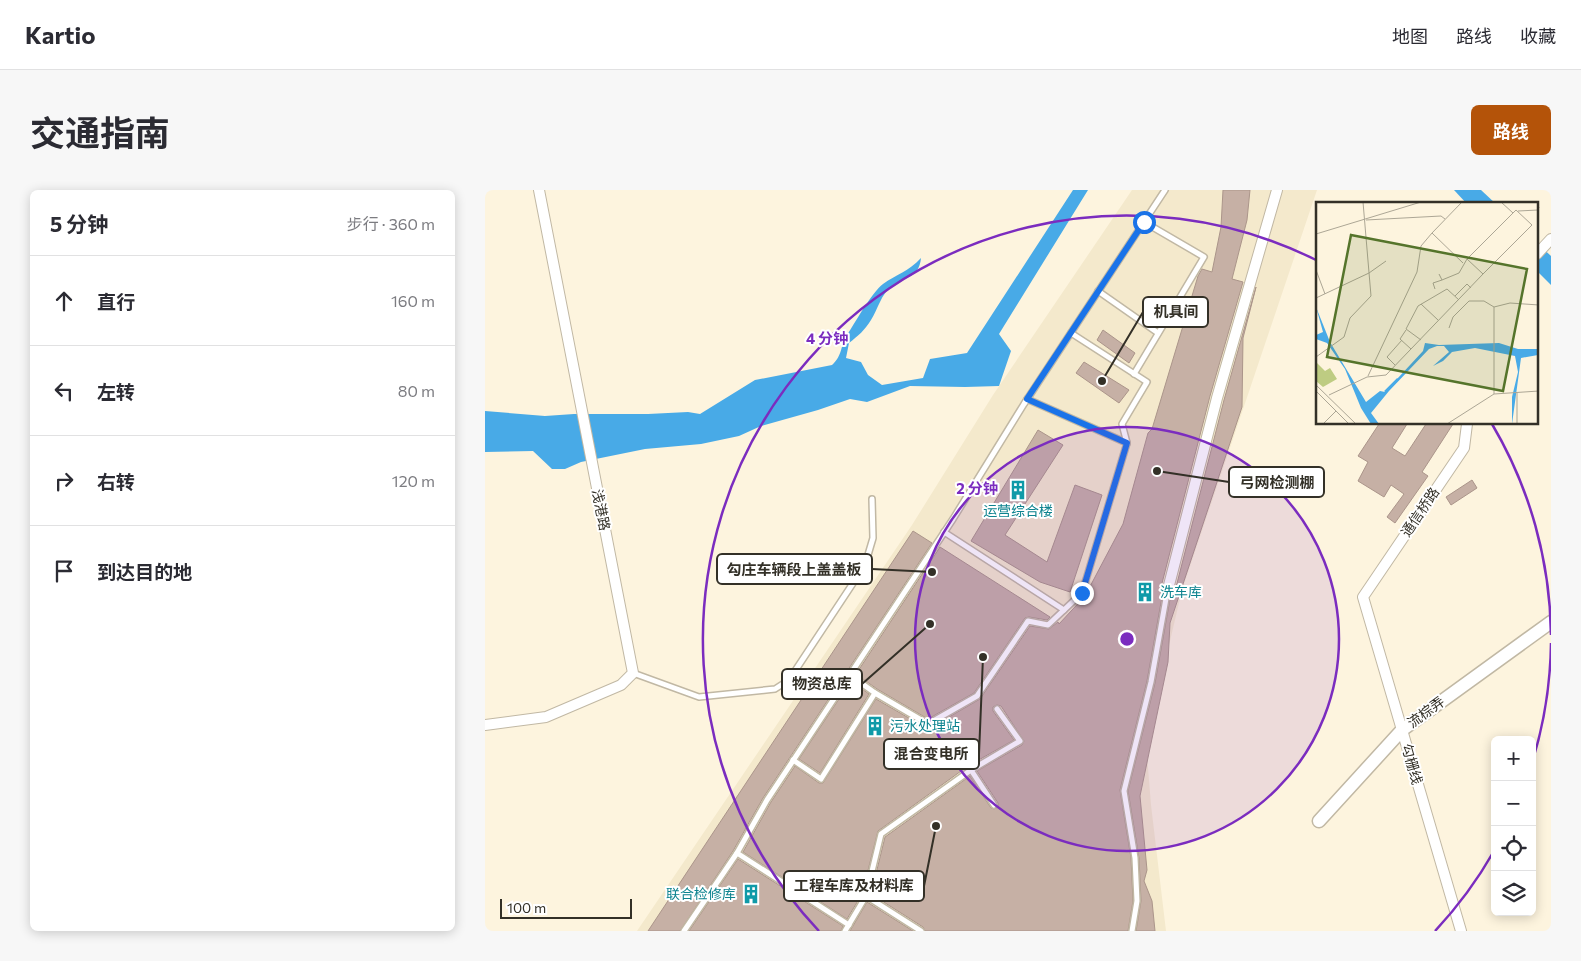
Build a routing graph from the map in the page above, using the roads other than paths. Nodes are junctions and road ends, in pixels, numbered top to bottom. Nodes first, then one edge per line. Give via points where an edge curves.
1 (539, 190) edge
2 (1165, 190) edge
3 (1277, 190) edge
4 (1144, 222) junction
5 (1548, 242) edge
6 (1539, 252) edge
7 (1098, 291) junction
8 (1071, 333) junction
9 (1159, 333) junction
10 (1134, 374) junction
11 (1027, 399) junction
12 (1467, 425) edge
13 (1127, 443) junction
14 (872, 499) dead end
15 (944, 532) junction
16 (1167, 593) joint
17 (1363, 597) joint
18 (1064, 610) junction
19 (1551, 622) edge
20 (633, 673) junction
21 (850, 675) junction
22 (875, 693) junction
23 (997, 709) dead end
24 (485, 725) edge
25 (1402, 730) junction
26 (793, 760) junction
27 (971, 770) junction
28 (994, 805) dead end
29 (1319, 821) dead end
30 (737, 853) junction
31 (866, 896) junction
32 (849, 925) junction
33 (684, 931) edge
34 (845, 931) edge
35 (921, 931) edge
36 (1132, 931) edge
37 (1461, 931) edge

1 - 20 street, 浅港路
2 - 4 lane
3 - 16 street via 1217,398
4 - 7 lane
4 - 9 lane via 1204,257
5 - 6 street
7 - 8 lane
7 - 9 lane
8 - 10 lane
8 - 11 lane
9 - 10 lane
10 - 13 lane via 1147,382 1122,424
11 - 13 lane
11 - 15 lane
12 - 17 street, 通信桥路 via 1464,448
13 - 18 lane via 1082,593
14 - 20 lane via 873,538 865,565 789,680 775,689 699,697
15 - 18 lane
15 - 21 lane
16 - 36 lane via 1151,682 1124,791 1135,858 1137,901
17 - 25 street, 勾栅线
18 - 22 lane via 1048,625 1028,621 977,696 928,724
19 - 25 street, 流棕弄
20 - 24 street via 621,685 546,717
21 - 22 lane
21 - 26 lane
22 - 26 lane via 821,779
23 - 27 lane via 1020,741
25 - 29 street, 流棕弄
25 - 37 street, 勾栅线
26 - 30 lane
27 - 28 lane
27 - 31 lane via 881,834
30 - 32 lane
30 - 33 lane
31 - 32 lane
31 - 35 lane
32 - 34 lane

